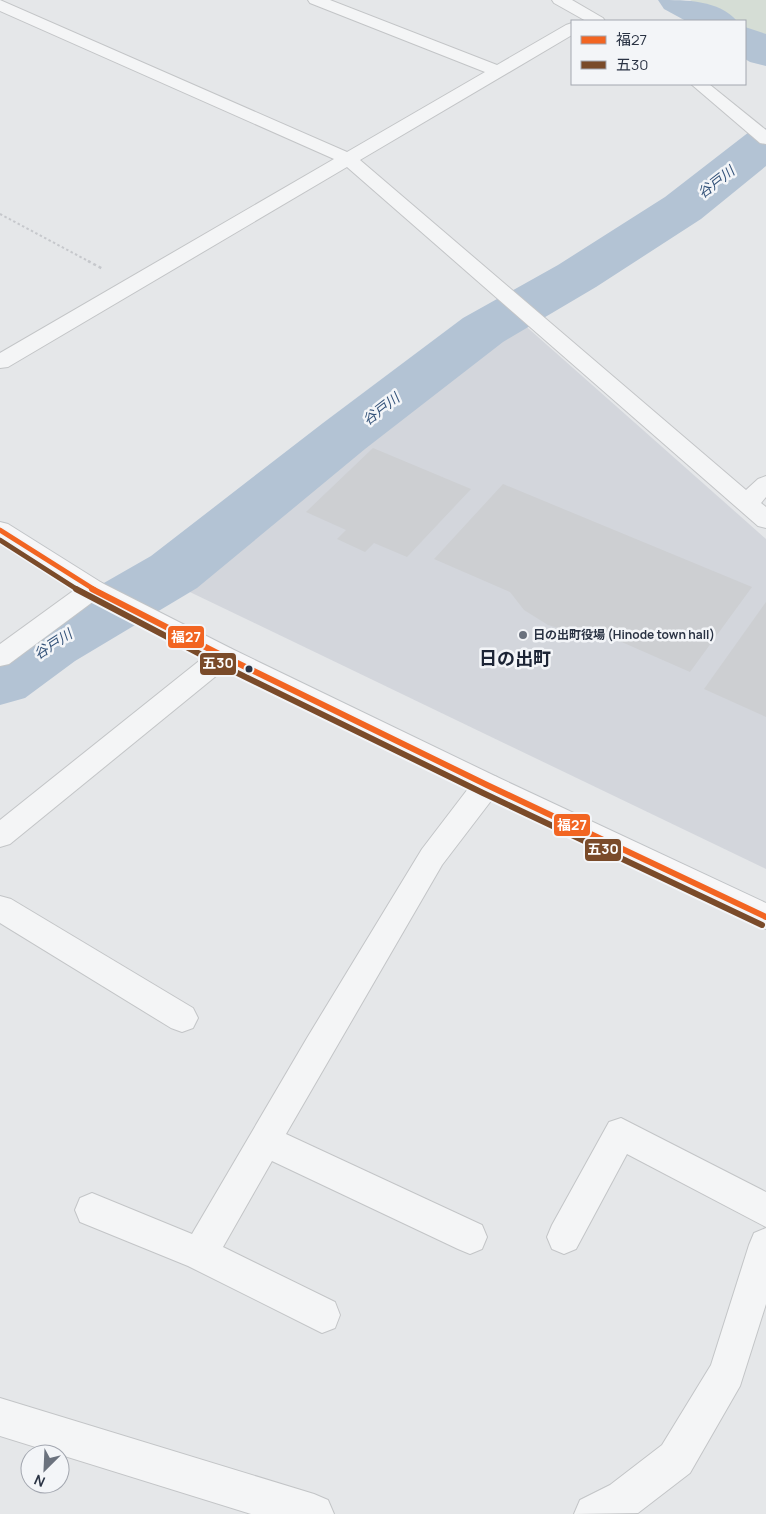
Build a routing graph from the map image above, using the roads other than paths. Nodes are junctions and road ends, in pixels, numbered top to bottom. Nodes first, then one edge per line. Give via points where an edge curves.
1 (23, 0) edge
2 (316, 0) edge
3 (560, 0) edge
4 (2, 8) edge
5 (590, 20) edge
6 (571, 29) edge
7 (498, 71) junction
8 (700, 85) edge
9 (766, 138) edge
10 (348, 159) junction
11 (0, 362) edge
12 (766, 484) edge
13 (746, 503) junction
14 (766, 520) edge
15 (0, 530) edge
16 (93, 589) junction
17 (223, 656) junction
18 (0, 657) edge
19 (487, 785) junction
20 (0, 836) edge
21 (0, 908) edge
22 (766, 917) edge
23 (182, 1018) dead end
24 (265, 1141) junction
25 (92, 1210) dead end
26 (766, 1210) edge
27 (470, 1237) dead end
28 (564, 1237) dead end
29 (766, 1245) edge
30 (200, 1254) junction
31 (322, 1316) dead end
32 (0, 1417) edge
33 (314, 1514) edge
34 (594, 1514) edge

1 - 4 street
2 - 7 street
3 - 5 street
4 - 10 street
6 - 7 street
7 - 10 street
8 - 9 street
10 - 11 street
10 - 13 street
12 - 13 street
13 - 14 street
15 - 16 main road
16 - 17 main road
16 - 18 street
17 - 19 main road
17 - 20 street
19 - 22 main road
19 - 24 street via 432,857
21 - 23 street
24 - 27 street
24 - 30 street
25 - 30 street
26 - 28 street via 621,1133
29 - 34 street via 726,1373 676,1459 624,1499
30 - 31 street
32 - 33 street

